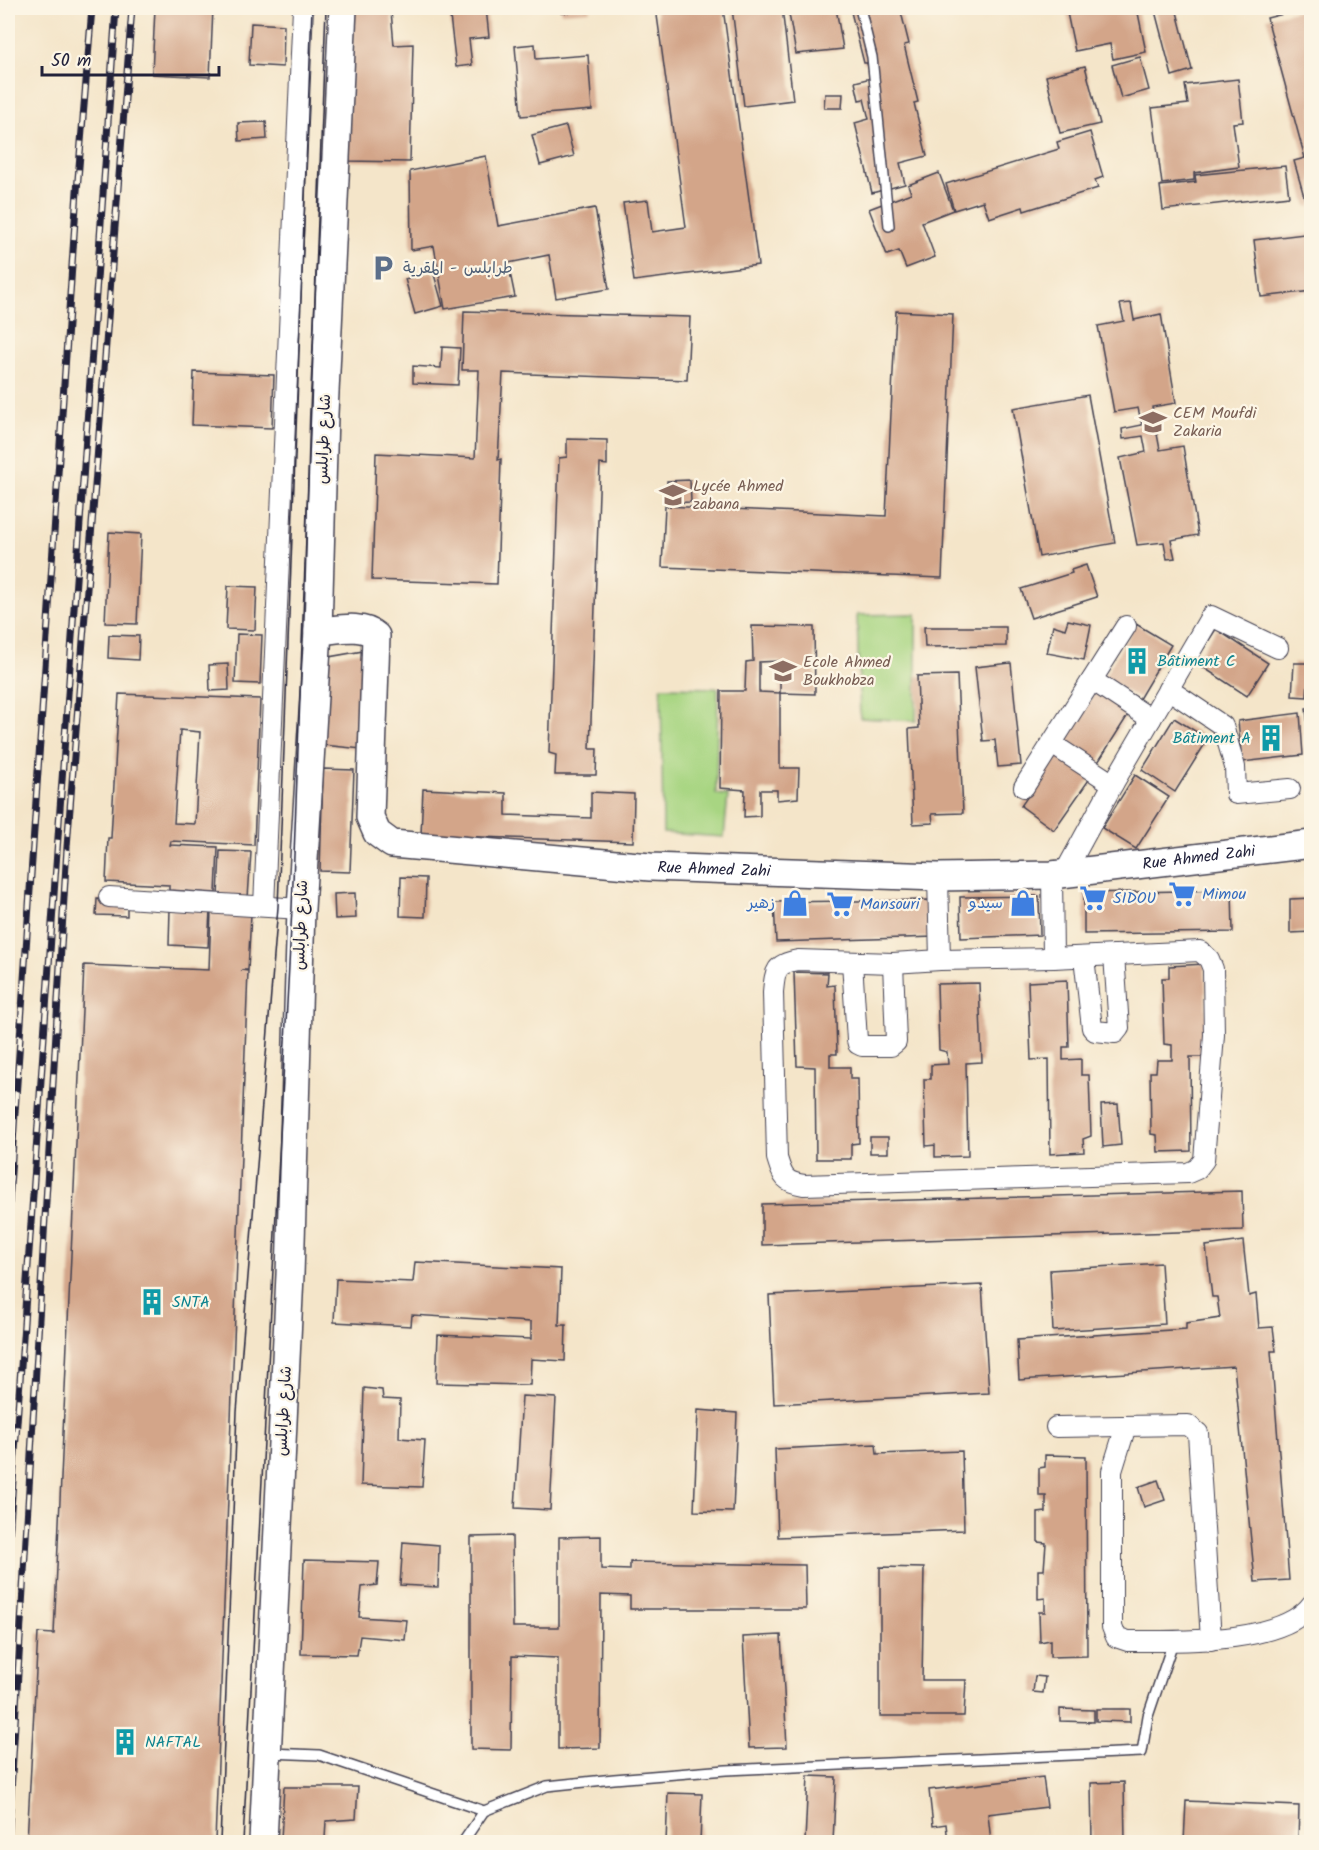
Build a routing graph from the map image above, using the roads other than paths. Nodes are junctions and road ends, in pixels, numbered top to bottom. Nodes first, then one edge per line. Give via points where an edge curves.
1 (303, 8) edge
2 (343, 8) edge
3 (860, 8) edge
4 (889, 226) dead end
5 (1126, 626) dead end
6 (318, 631) junction
7 (1278, 648) dead end
8 (1092, 680) junction
9 (1168, 689) junction
10 (1150, 719) junction
11 (1052, 744) junction
12 (1113, 784) junction
13 (1024, 787) dead end
14 (1290, 789) dead end
15 (1311, 844) edge
16 (1058, 875) junction
17 (938, 877) junction
18 (109, 897) dead end
19 (264, 906) junction
20 (301, 909) junction
21 (1114, 955) junction
22 (1084, 957) junction
23 (1053, 958) junction
24 (940, 960) junction
25 (852, 962) junction
26 (893, 963) junction
27 (1126, 1426) junction
28 (1056, 1427) dead end
29 (1311, 1604) edge
30 (1210, 1640) junction
31 (1174, 1641) junction
32 (267, 1753) junction
33 (484, 1811) junction
34 (263, 1842) edge
35 (463, 1842) edge

1 - 19 street
2 - 6 main road, شارع طرابلس
3 - 4 lane via 872,57
5 - 8 street
6 - 17 main road, Rue Ahmed Zahi via 370,630 376,636 370,817 377,833 392,844 650,867
6 - 20 main road, شارع طرابلس
7 - 9 street via 1211,615
8 - 10 street
8 - 11 street
9 - 10 street
9 - 14 street via 1223,726 1235,767 1236,794
10 - 12 street
11 - 12 street
11 - 13 street
12 - 16 street
15 - 16 main road, Rue Ahmed Zahi
16 - 17 main road, Rue Ahmed Zahi
16 - 23 street
17 - 24 street
18 - 19 street
19 - 20 street
20 - 32 main road, شارع طرابلس via 290,1275
21 - 22 street
21 - 22 street via 1119,1028 1114,1033 1092,1028
21 - 25 street via 1200,951 1209,958 1213,969 1214,1035 1204,1160 1188,1173 790,1183 777,1158 774,973 784,963 798,960
22 - 23 street
23 - 24 street
24 - 26 street
25 - 26 street
25 - 26 street via 857,1040 862,1046 891,1046 896,1042
27 - 28 street
27 - 30 street via 1188,1425 1198,1433
27 - 31 street via 1112,1471 1112,1627 1116,1637 1128,1641
29 - 30 street via 1305,1614 1278,1628
30 - 31 street
31 - 33 lane via 1148,1716 1142,1752 726,1770 614,1779 547,1786
32 - 33 lane via 319,1755
32 - 34 main road, شارع طرابلس
33 - 35 lane

